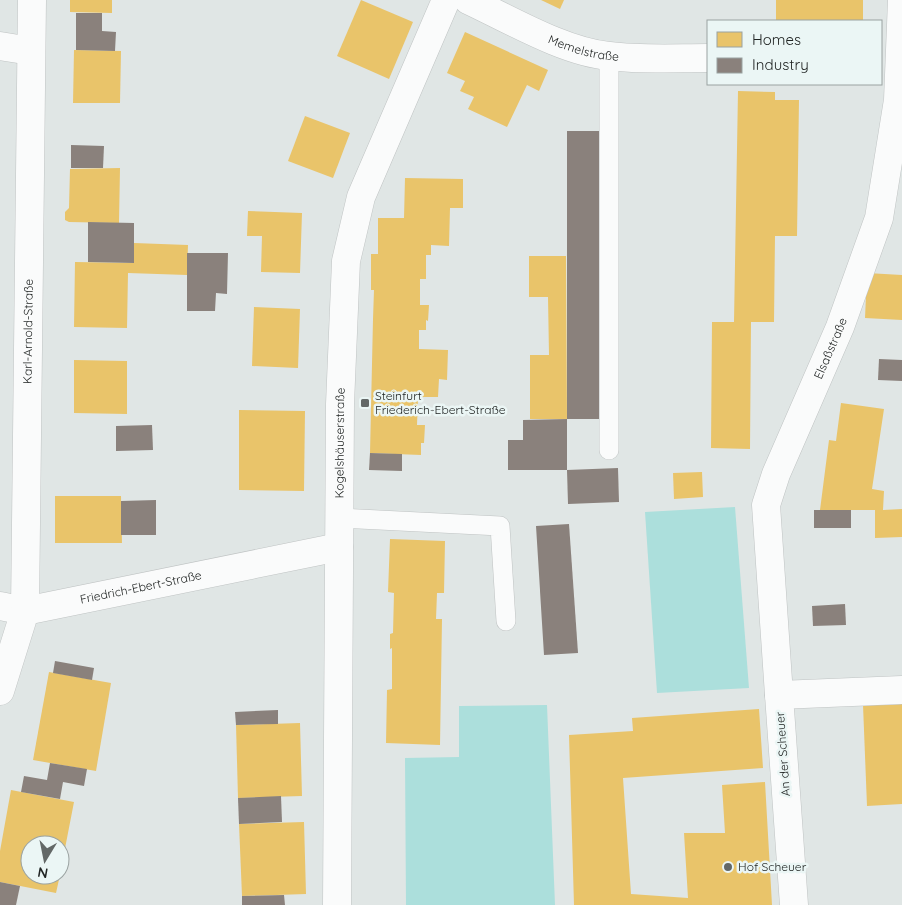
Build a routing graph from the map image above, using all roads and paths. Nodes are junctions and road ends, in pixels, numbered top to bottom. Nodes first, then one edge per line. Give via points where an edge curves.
1 (32, 0) edge
2 (446, 0) edge
3 (468, 0) edge
4 (902, 0) edge
5 (0, 46) edge
6 (31, 51) junction
7 (609, 56) junction
8 (707, 58) edge
9 (894, 94) edge
10 (609, 450) dead end
11 (339, 518) junction
12 (339, 547) junction
13 (12, 608) edge
14 (506, 621) dead end
15 (902, 690) edge
16 (0, 691) edge
17 (779, 695) junction
18 (337, 905) edge
19 (794, 905) edge

1 - 6 street, Karl-Arnold-Straße
2 - 11 street, Kogelshäuserstraße via 361,197 346,262
3 - 7 street, Memelstraße via 546,37
4 - 9 street, Elsaßstraße
5 - 6 street
6 - 13 street, Karl-Arnold-Straße
7 - 8 street, Memelstraße
7 - 10 lane
9 - 17 street, Elsaßstraße via 879,218 840,327 776,474 766,505
11 - 12 street, Kogelshäuserstraße
11 - 14 lane via 500,526
12 - 13 street, Friedrich-Ebert-Straße
12 - 18 street, Kogelshäuserstraße
13 - 16 street
15 - 17 street, An der Scheuer
17 - 19 street, An der Scheuer

